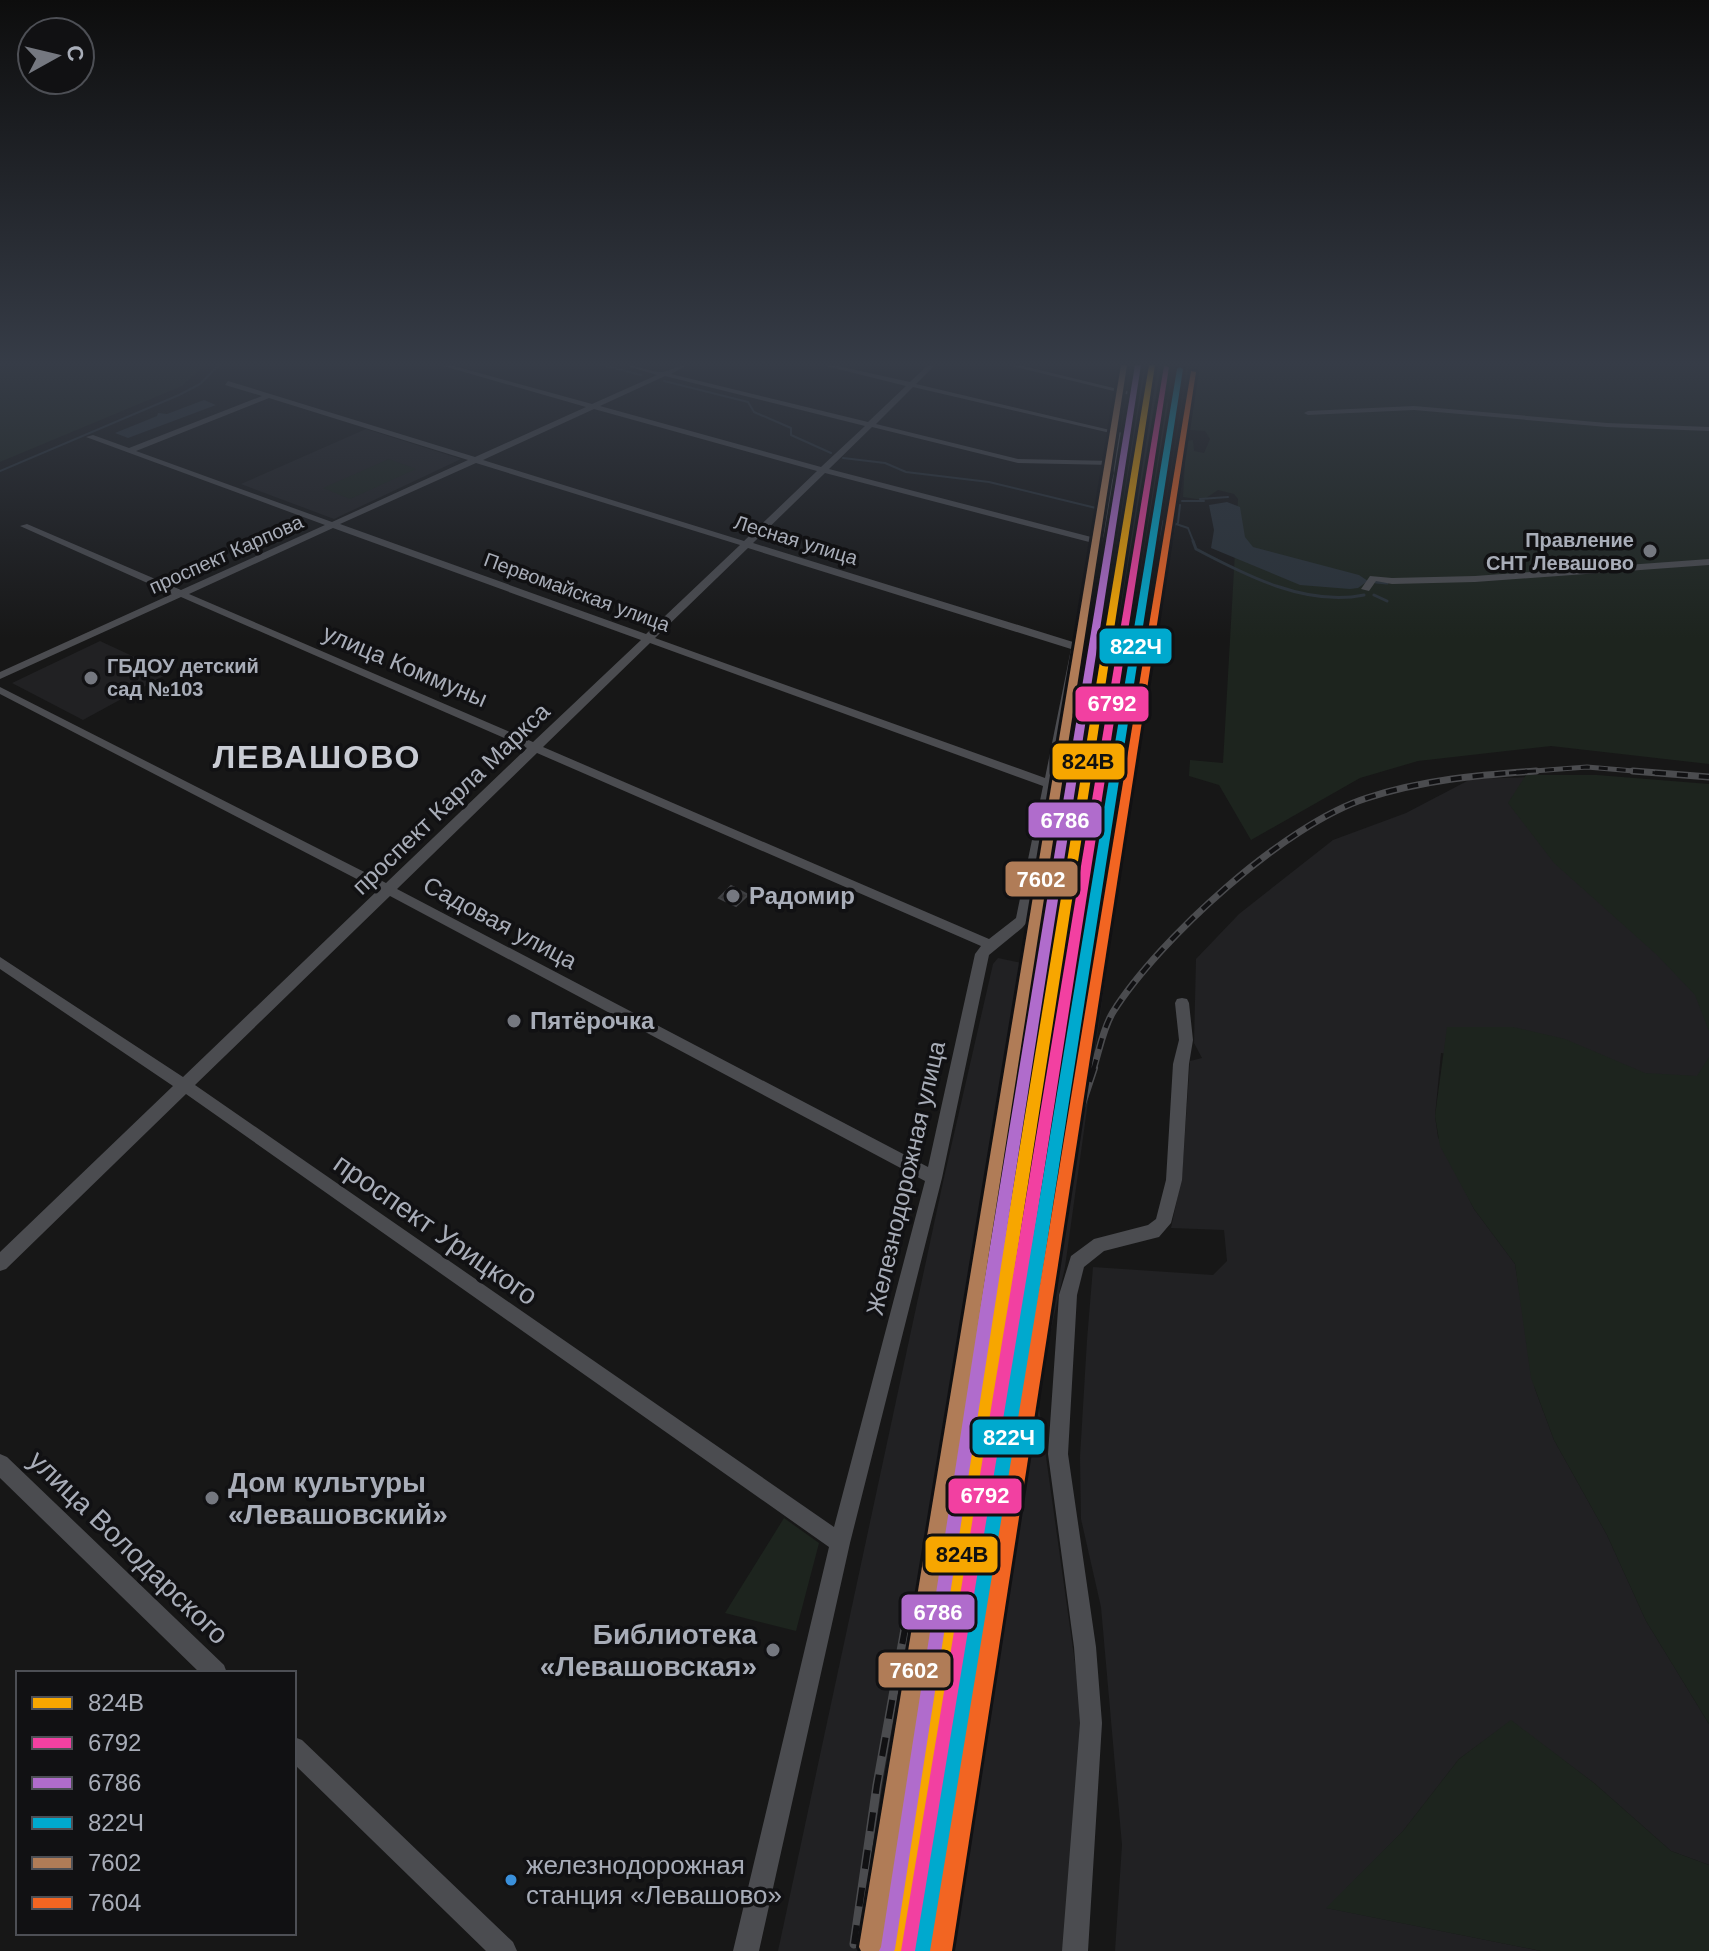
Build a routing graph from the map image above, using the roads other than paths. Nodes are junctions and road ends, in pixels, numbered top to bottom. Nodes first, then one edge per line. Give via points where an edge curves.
1 (143, 456) edge
2 (461, 456) edge
3 (483, 456) edge
4 (772, 456) edge
5 (838, 456) edge
6 (998, 456) edge
7 (1118, 456) edge
8 (474, 460) junction
9 (1116, 463) junction
10 (823, 470) junction
11 (334, 524) junction
12 (24, 526) dead end
13 (1098, 542) junction
14 (749, 544) junction
15 (1709, 562) edge
16 (1366, 589) dead end
17 (181, 594) junction
18 (650, 637) junction
19 (1077, 647) junction
20 (0, 676) edge
21 (0, 690) edge
22 (536, 746) junction
23 (1050, 784) junction
24 (389, 890) junction
25 (988, 944) junction
26 (0, 962) edge
27 (1182, 1003) dead end
28 (184, 1085) junction
29 (934, 1178) junction
30 (0, 1263) edge
31 (0, 1464) edge
32 (840, 1543) junction
33 (214, 1671) edge
34 (296, 1750) edge
35 (504, 1951) edge
36 (746, 1951) edge
37 (1075, 1951) edge

1 - 11 street, Первомайская улица
2 - 8 street, Лесная улица
3 - 8 street, проспект Карпова
4 - 10 street
5 - 10 street, проспект Карла Маркса
6 - 9 street
7 - 9 street
8 - 11 street, проспект Карпова
8 - 14 street, Лесная улица
9 - 13 street via 1118,473
10 - 13 street
10 - 14 street, проспект Карла Маркса
11 - 17 street, проспект Карпова
11 - 18 street, Первомайская улица
12 - 17 street, улица Коммуны
13 - 19 street
14 - 18 street, проспект Карла Маркса
14 - 19 street, Лесная улица
15 - 16 street via 1475,579 1373,578
17 - 20 street, проспект Карпова
17 - 22 street, улица Коммуны
18 - 22 street, проспект Карла Маркса
18 - 23 street, Первомайская улица
19 - 23 street
21 - 24 street, Садовая улица
22 - 24 street, проспект Карла Маркса
22 - 25 street, улица Коммуны
23 - 25 street via 1022,920 1011,934
24 - 28 street, проспект Карла Маркса
24 - 29 street, Садовая улица
25 - 29 street, Железнодорожная улица
26 - 28 street, проспект Урицкого
27 - 37 street via 1186,1040 1174,1180 1163,1223 1153,1232 1100,1244 1077,1262 1068,1295 1058,1454 1091,1723
28 - 30 street, проспект Карла Маркса
28 - 32 street, проспект Урицкого
29 - 32 street, Железнодорожная улица
31 - 33 street, улица Володарского
32 - 36 street, Железнодорожная улица
34 - 35 street

